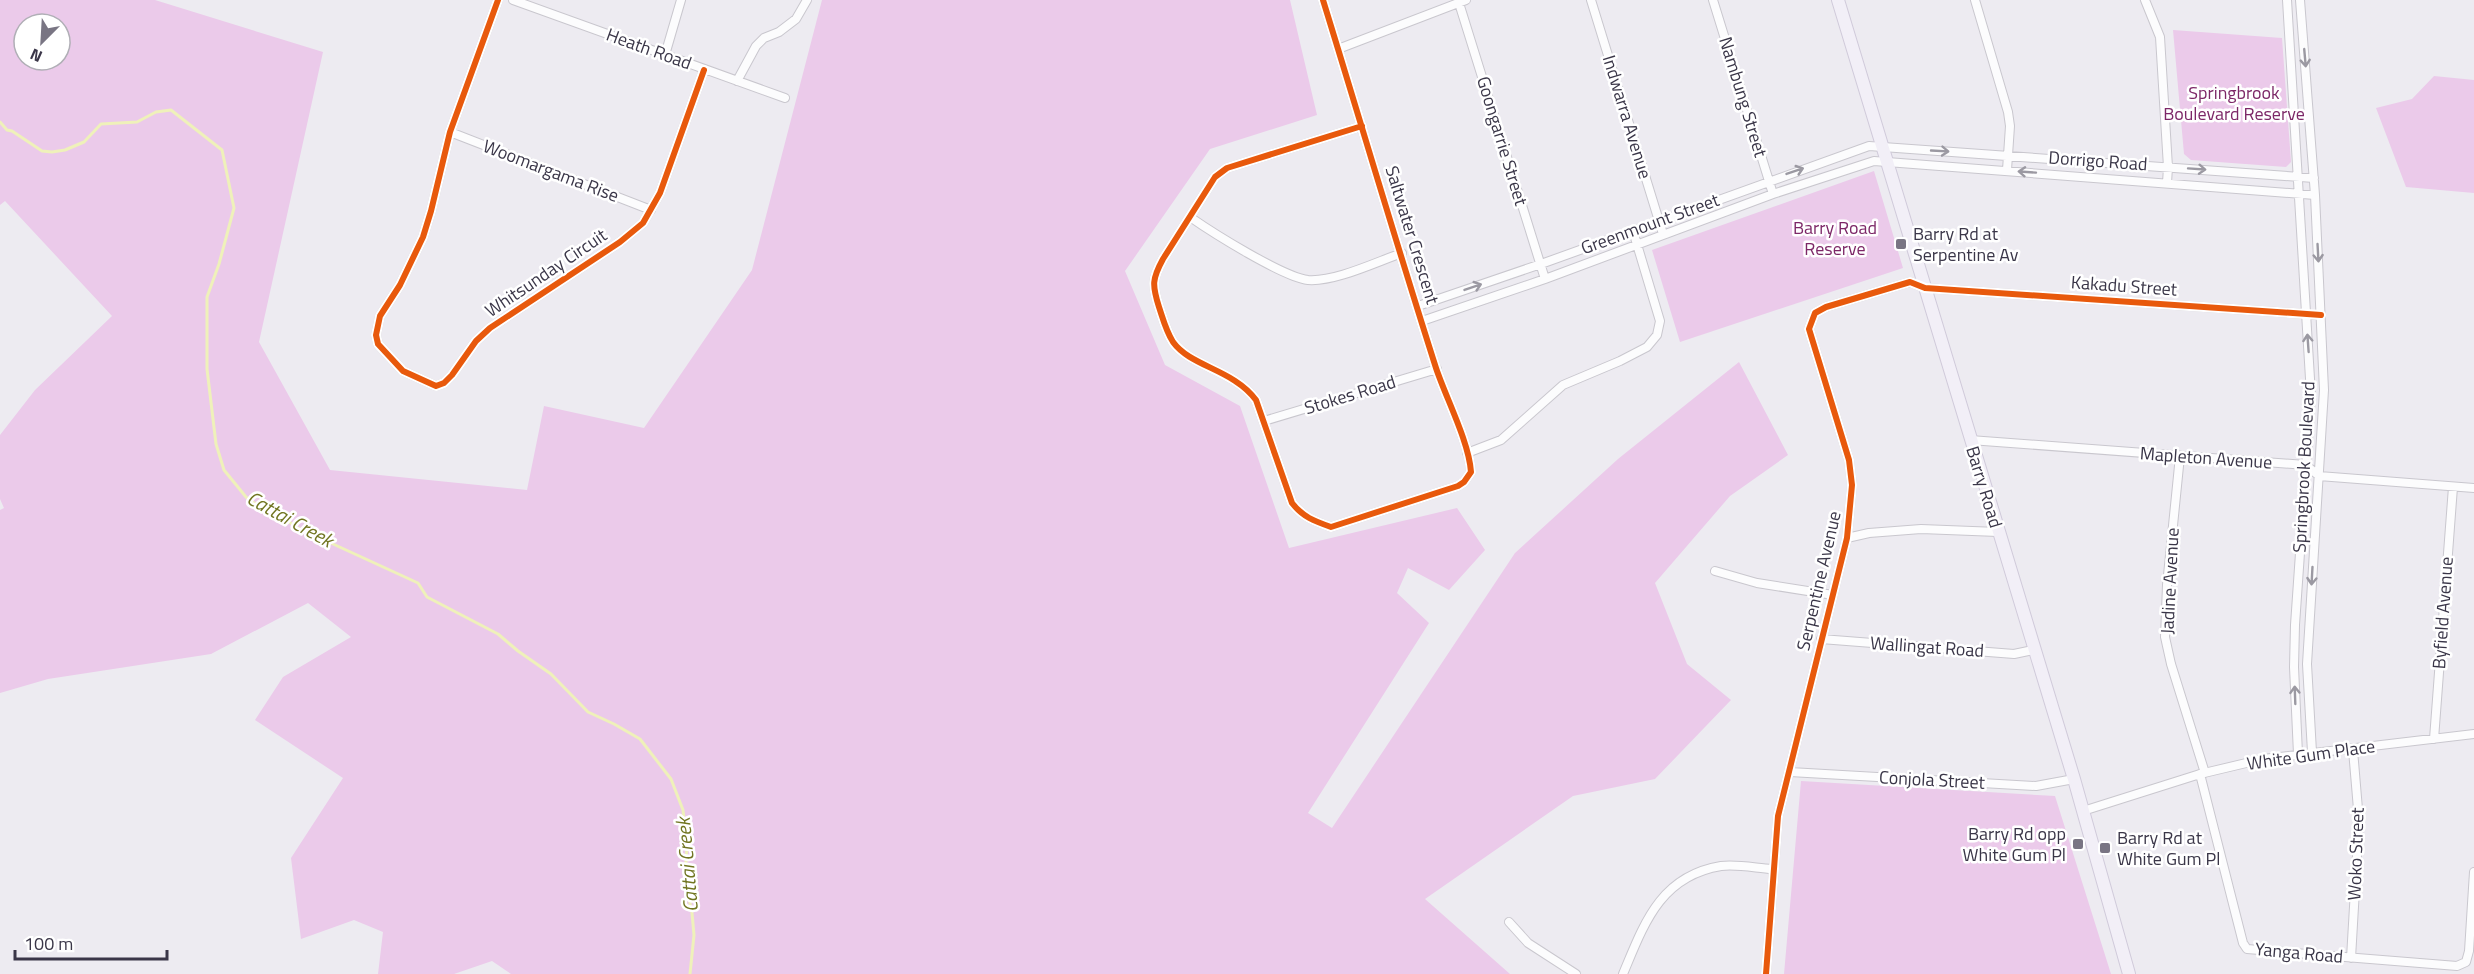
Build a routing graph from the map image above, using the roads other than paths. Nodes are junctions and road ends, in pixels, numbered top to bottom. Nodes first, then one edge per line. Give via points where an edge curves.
1 (498, 0) edge
2 (513, 0) edge
3 (681, 0) edge
4 (807, 0) edge
5 (1323, 0) edge
6 (1591, 0) edge
7 (1713, 0) edge
8 (1838, 0) edge
9 (1975, 0) edge
10 (2145, 0) edge
11 (2287, 0) edge
12 (2300, 0) edge
13 (1462, 2) edge
14 (1338, 49) junction
15 (665, 55) junction
16 (705, 70) junction
17 (737, 81) junction
18 (785, 98) dead end
19 (1362, 126) junction
20 (450, 132) junction
21 (1882, 147) junction
22 (2008, 155) junction
23 (1886, 161) junction
24 (2168, 167) junction
25 (2007, 170) junction
26 (2299, 177) junction
27 (2314, 178) junction
28 (1770, 180) junction
29 (2167, 183) junction
30 (1773, 194) junction
31 (2300, 194) junction
32 (2315, 195) junction
33 (651, 210) junction
34 (1190, 217) junction
35 (1659, 220) junction
36 (1633, 231) junction
37 (1663, 234) junction
38 (1637, 244) junction
39 (1402, 253) junction
40 (1541, 264) junction
41 (1545, 279) junction
42 (1925, 288) junction
43 (1418, 306) junction
44 (2306, 313) junction
45 (2321, 315) junction
46 (1422, 321) junction
47 (1437, 369) junction
48 (1264, 421) junction
49 (1970, 440) junction
50 (1467, 453) junction
51 (2180, 456) junction
52 (2306, 465) junction
53 (2319, 476) junction
54 (2453, 487) junction
55 (2474, 488) edge
56 (1998, 532) junction
57 (1847, 538) junction
58 (1715, 571) dead end
59 (1833, 595) junction
60 (1821, 639) junction
61 (2033, 650) junction
62 (2474, 734) edge
63 (2434, 739) junction
64 (2353, 750) junction
65 (2312, 752) junction
66 (2298, 754) junction
67 (1790, 772) junction
68 (2202, 774) junction
69 (2074, 779) junction
70 (2083, 811) junction
71 (1772, 869) junction
72 (2474, 872) edge
73 (1509, 922) dead end
74 (2242, 943) joint
75 (2351, 958) junction
76 (1576, 974) edge
77 (1623, 974) edge
78 (1766, 974) edge
79 (2128, 974) edge

1 - 20 street, Whitsunday Circuit
2 - 15 street, Heath Road
3 - 15 street
4 - 17 street via 796,18 756,46
5 - 14 street, Saltwater Crescent
6 - 35 street, Indwarra Avenue
7 - 28 street, Nambung Street
8 - 21 street, Barry Road
9 - 22 street via 2008,112
10 - 24 street via 2160,37
11 - 26 street, Springbrook Boulevard
12 -> 27 street, Springbrook Boulevard
13 - 14 street
13 - 40 street, Goongarrie Street
14 - 19 street, Saltwater Crescent
15 - 16 street, Heath Road
16 - 17 street, Heath Road
16 - 33 street, Whitsunday Circuit
17 - 18 street, Heath Road
19 - 34 street via 1227,168 1215,177
19 - 39 street, Saltwater Crescent
20 - 33 street, Woomargama Rise
20 - 33 street, Whitsunday Circuit via 423,237 376,327 378,344 391,359 403,371 427,384 444,383 490,328 620,242 643,223
21 -> 22 street, Dorrigo Road
21 - 23 street, Barry Road
28 -> 21 street, Greenmount Street via 1869,146
22 - 24 street, Dorrigo Road
22 - 25 street
23 - 25 street, Dorrigo Road
23 - 30 street, Greenmount Street via 1874,161
23 - 42 street, Barry Road
24 -> 26 street, Dorrigo Road
24 - 29 street
29 -> 25 street, Dorrigo Road
26 - 27 street, Dorrigo Road
26 - 31 street, Springbrook Boulevard
27 - 32 street, Springbrook Boulevard
28 - 30 street, Nambung Street
28 - 35 street, Greenmount Street
29 - 31 street, Dorrigo Road
30 - 37 street, Greenmount Street
31 - 32 street, Dorrigo Road
31 - 44 street, Springbrook Boulevard
32 -> 45 street, Springbrook Boulevard
34 - 39 street via 1286,273 1307,280 1327,279
34 - 48 street via 1152,285 1167,332 1185,354 1246,387
35 - 36 street, Greenmount Street
35 - 37 street, Indwarra Avenue
36 - 38 street
36 - 40 street, Greenmount Street
37 - 38 street, Greenmount Street
38 - 41 street, Greenmount Street
38 - 50 street via 1660,321 1651,343 1563,385 1507,436
39 - 43 street, Saltwater Crescent
40 - 41 street, Goongarrie Street
43 -> 40 street, Greenmount Street
41 - 46 street, Greenmount Street
42 - 44 street, Kakadu Street
42 - 49 street, Barry Road
42 - 57 street, Serpentine Avenue via 1910,282 1826,307 1815,313 1809,329 1849,460 1852,485
43 - 46 street, Saltwater Crescent
44 - 45 street, Kakadu Street
52 -> 44 street, Springbrook Boulevard via 2311,395
45 - 53 street, Springbrook Boulevard via 2324,390
46 - 47 street, Saltwater Crescent
47 - 48 street, Stokes Road
47 - 50 street, Saltwater Crescent
48 - 50 street, Saltwater Crescent via 1292,503 1311,520 1330,527 1458,486 1468,478
49 - 51 street, Mapleton Avenue
49 - 56 street, Barry Road
51 - 52 street, Mapleton Avenue
51 - 68 street, Jadine Avenue via 2165,638
52 - 53 street
66 -> 52 street, Springbrook Boulevard via 2294,636
53 - 54 street
53 -> 65 street, Springbrook Boulevard via 2307,664
54 - 55 street
54 - 63 street, Byfield Avenue
56 - 57 street via 1921,529
56 - 61 street, Barry Road
57 - 59 street, Serpentine Avenue
58 - 59 street via 1757,583
59 - 60 street, Serpentine Avenue
60 - 61 street, Wallingat Road via 2014,654
60 - 67 street, Serpentine Avenue
61 - 69 street, Barry Road
62 - 63 street, White Gum Place
63 - 64 street, White Gum Place
64 - 65 street, White Gum Place
64 - 75 street, Woko Street via 2359,821
65 - 66 street, White Gum Place
66 - 68 street, White Gum Place
67 - 69 street, Conjola Street via 2036,786
67 - 71 street, Serpentine Avenue via 1778,816
68 - 70 street, White Gum Place
68 - 74 street, Jadine Avenue
69 - 70 street, Barry Road
70 - 79 street, Barry Road
71 - 77 street via 1722,866 1676,885 1645,921
71 - 78 street, Serpentine Avenue
72 - 75 street, Yanga Road via 2466,962 2457,966
73 - 76 street via 1528,943
74 - 75 street, Yanga Road via 2253,951

